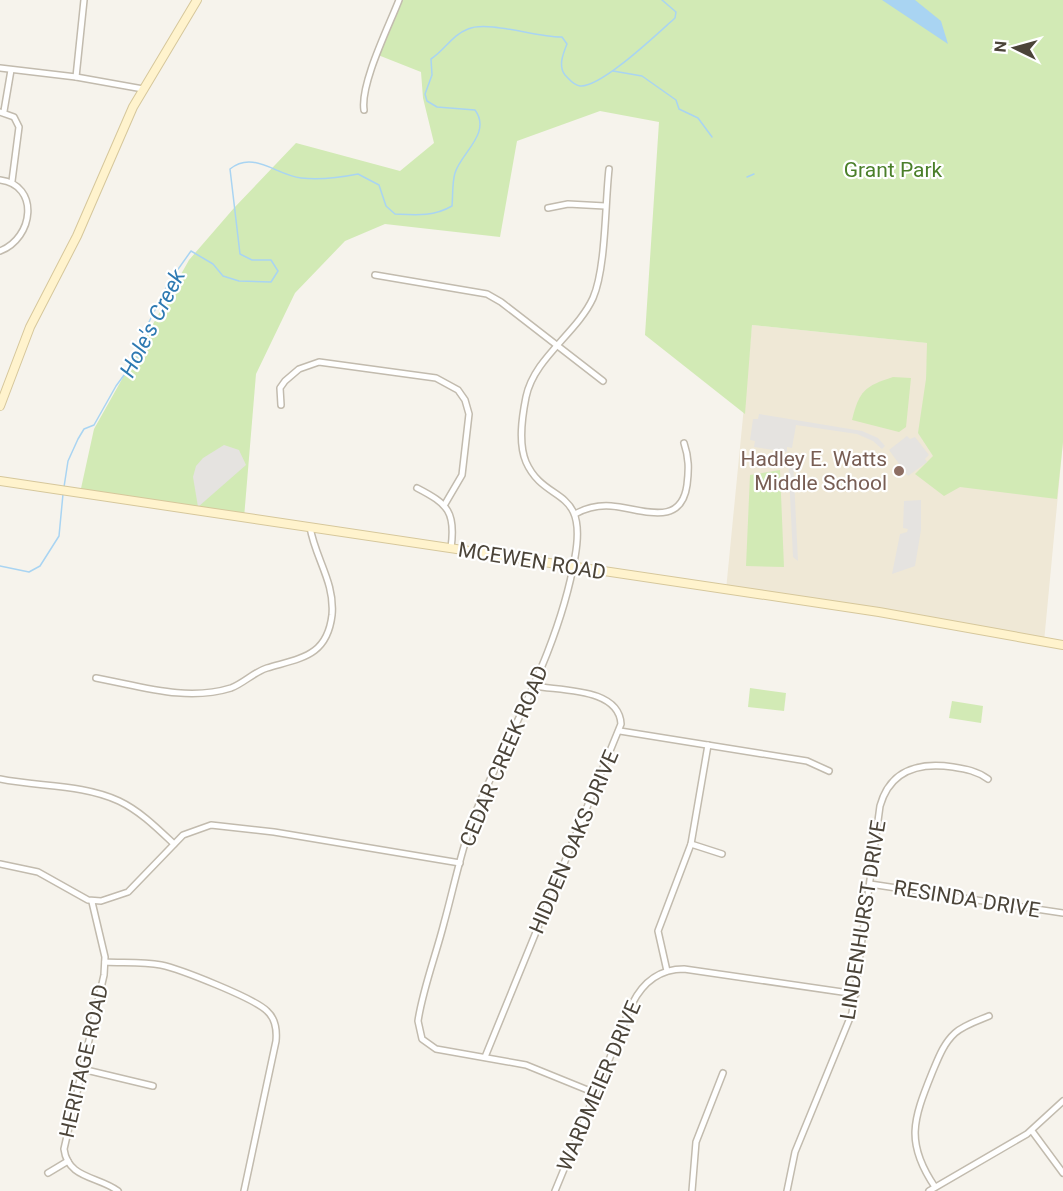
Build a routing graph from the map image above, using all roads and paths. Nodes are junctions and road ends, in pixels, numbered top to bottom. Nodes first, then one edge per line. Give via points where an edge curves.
1 (84, 0) edge
2 (197, 0) edge
3 (399, 0) edge
4 (0, 68) edge
5 (11, 70) junction
6 (75, 77) junction
7 (143, 89) junction
8 (364, 110) dead end
9 (2, 112) edge
10 (609, 169) dead end
11 (0, 180) edge
12 (12, 181) junction
13 (605, 206) junction
14 (548, 208) dead end
15 (0, 251) edge
16 (375, 275) dead end
17 (559, 345) junction
18 (603, 381) dead end
19 (281, 405) dead end
20 (0, 406) edge
21 (684, 443) dead end
22 (0, 481) edge
23 (417, 488) dead end
24 (444, 504) junction
25 (575, 514) junction
26 (309, 527) junction
27 (451, 548) junction
28 (574, 567) junction
29 (1063, 645) edge
30 (96, 678) dead end
31 (534, 686) junction
32 (620, 731) junction
33 (708, 745) junction
34 (829, 771) dead end
35 (0, 779) edge
36 (988, 779) dead end
37 (174, 844) junction
38 (691, 844) junction
39 (722, 854) dead end
40 (460, 863) junction
41 (0, 864) edge
42 (870, 884) junction
43 (92, 902) junction
44 (1063, 913) edge
45 (105, 962) junction
46 (667, 970) junction
47 (856, 994) junction
48 (988, 1016) dead end
49 (485, 1057) junction
50 (82, 1069) junction
51 (723, 1073) dead end
52 (153, 1086) dead end
53 (595, 1093) junction
54 (1063, 1101) edge
55 (1032, 1131) junction
56 (68, 1161) junction
57 (48, 1173) dead end
58 (1063, 1173) edge
59 (935, 1187) junction
60 (118, 1191) edge
61 (244, 1191) edge
62 (555, 1191) edge
63 (692, 1191) edge
64 (787, 1191) edge
65 (929, 1191) edge

1 - 6 street
2 - 7 street
3 - 8 street via 367,84
4 - 5 street
5 - 6 street
5 - 9 street
6 - 7 street
7 - 20 street via 77,236 33,320
9 - 12 street via 17,120 20,127
10 - 13 street
11 - 12 street
12 - 15 street via 21,189 28,218 14,242
13 - 14 street via 568,204
13 - 17 street via 596,288 588,306
16 - 17 street via 487,294
17 - 18 street
17 - 25 street via 529,386 522,446 535,475 565,500
19 - 24 street via 280,388 285,381 299,369 318,363 436,378 451,384 465,400 469,421 462,475
21 - 25 street via 689,469 686,495 676,508 662,513 603,506
22 - 26 street, MCEWEN ROAD
23 - 24 street
24 - 27 street via 453,525
25 - 28 street, CEDAR CREEK ROAD via 578,538
26 - 27 street, MCEWEN ROAD
26 - 30 street via 332,599 327,634 312,653 301,660 266,668 240,684 210,692 179,693
27 - 28 street, MCEWEN ROAD
28 - 29 street, MCEWEN ROAD via 879,612
28 - 31 street, CEDAR CREEK ROAD via 551,645
31 - 32 street, HIDDEN OAKS DRIVE via 607,698 619,710
31 - 40 street, CEDAR CREEK ROAD via 479,804
32 - 33 street
32 - 49 street, HIDDEN OAKS DRIVE
33 - 34 street via 807,761
33 - 38 street
35 - 37 street via 79,789 108,797 149,821
36 - 42 street, LINDENHURST DRIVE via 971,770 935,764 920,765 900,774 889,785 880,806
37 - 40 street via 198,827 229,826
37 - 43 street via 128,892
38 - 39 street
38 - 46 street via 658,931
40 - 49 street, CEDAR CREEK ROAD via 418,1030 435,1049
41 - 43 street via 38,872
42 - 44 street, RESINDA DRIVE
42 - 47 street, LINDENHURST DRIVE
43 - 45 street, HERITAGE ROAD
45 - 50 street, HERITAGE ROAD
45 - 61 street via 170,968 257,1003 272,1016 276,1041
46 - 47 street via 684,969
46 - 53 street, WARDMEIER DRIVE via 637,994
47 - 64 street, LINDENHURST DRIVE via 846,1029 795,1152
48 - 59 street via 959,1030 947,1042 916,1114 917,1154
49 - 53 street, CEDAR CREEK ROAD via 526,1065
50 - 52 street
50 - 56 street, HERITAGE ROAD via 65,1142
51 - 63 street via 696,1142
53 - 62 street, WARDMEIER DRIVE
54 - 55 street
55 - 58 street
55 - 59 street
56 - 57 street
56 - 60 street, HERITAGE ROAD via 75,1171
59 - 65 street

